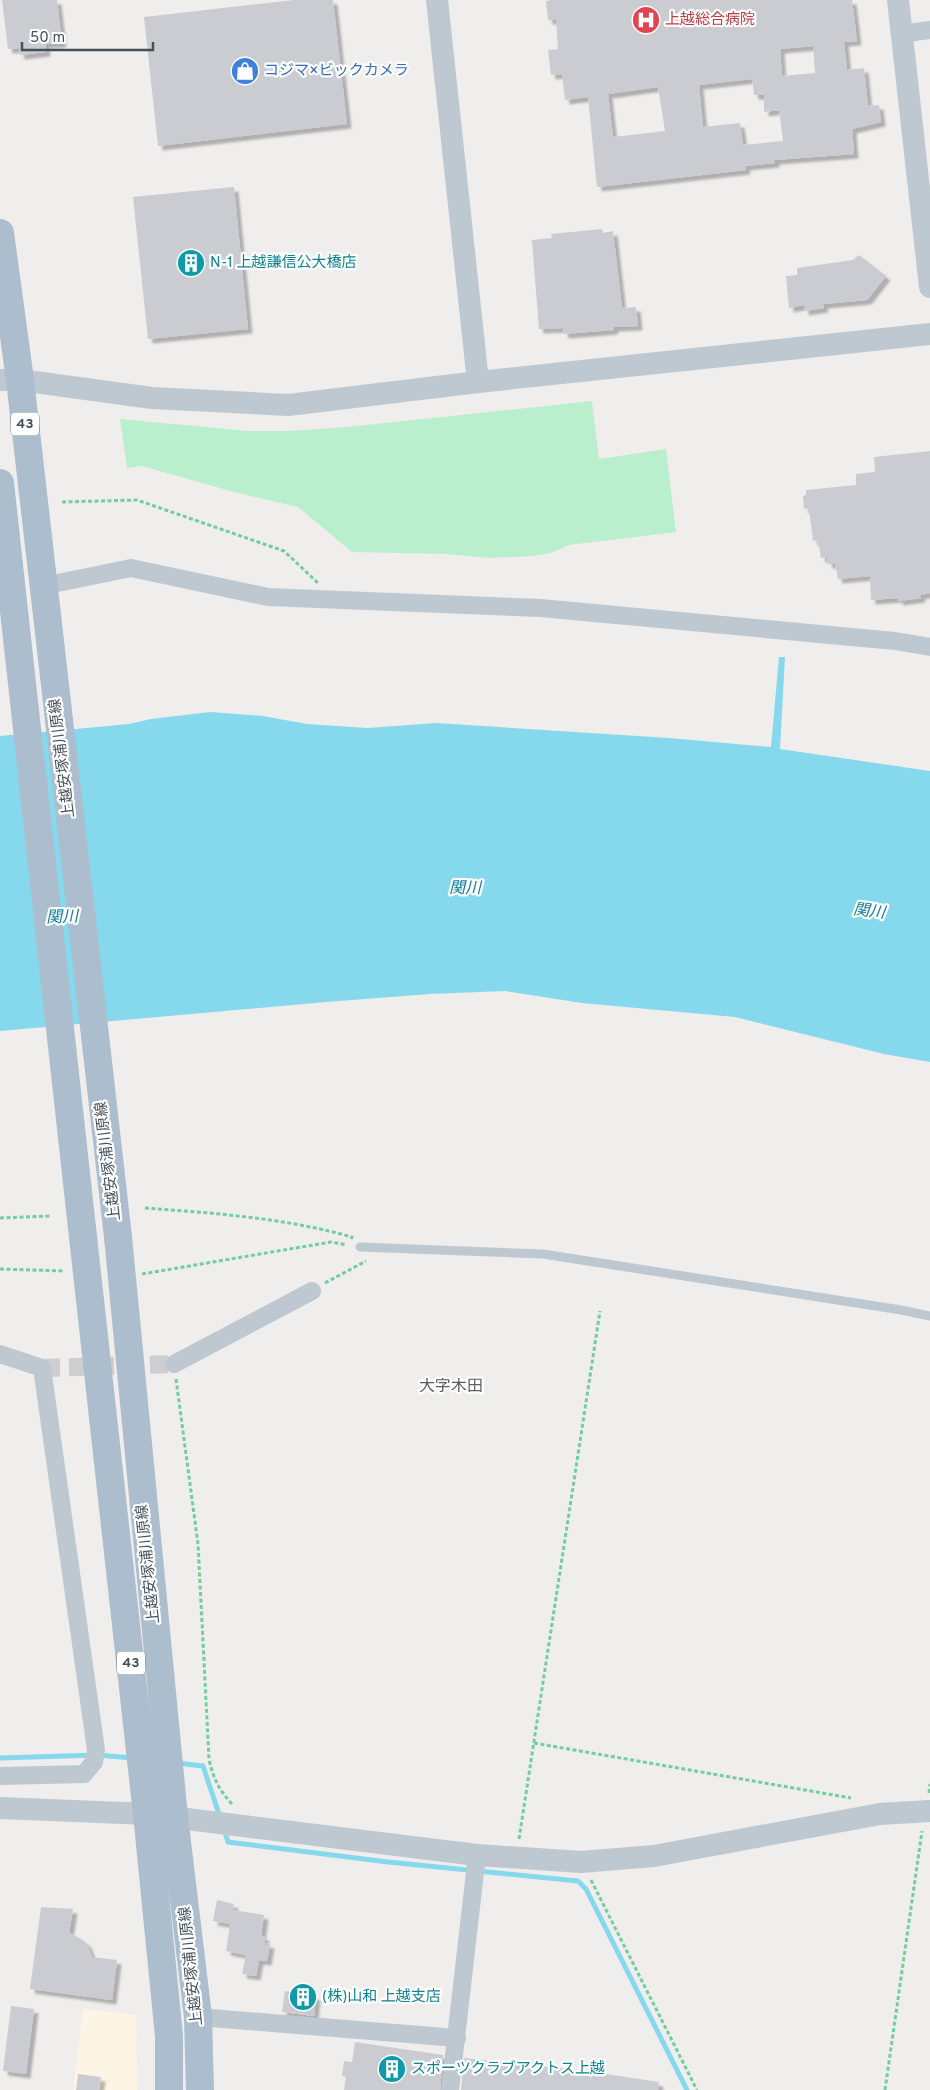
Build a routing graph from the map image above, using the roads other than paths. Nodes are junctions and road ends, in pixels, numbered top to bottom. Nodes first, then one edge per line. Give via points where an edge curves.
1 (437, 0) edge
2 (898, 0) edge
3 (930, 30) edge
4 (901, 34) junction
5 (0, 233) edge
6 (930, 287) edge
7 (930, 334) edge
8 (10, 380) edge
9 (478, 382) junction
10 (0, 483) edge
11 (43, 586) junction
12 (930, 647) edge
13 (360, 1247) road end
14 (312, 1291) road end
15 (930, 1316) edge
16 (0, 1354) edge
17 (174, 1364) tunnel mouth
18 (0, 1776) edge
19 (0, 1808) edge
20 (928, 1811) edge
21 (147, 1814) junction
22 (174, 1817) junction
23 (477, 1855) junction
24 (198, 2017) junction
25 (456, 2038) junction
26 (169, 2090) edge
27 (200, 2090) edge
28 (450, 2090) edge

1 - 9 street
2 - 4 street
3 - 4 street
4 - 6 street
5 - 8 main road, 上越安塚浦川原線 / 43
7 - 9 street
8 - 9 street via 152,398 288,405
8 - 11 main road, 上越安塚浦川原線 / 43
10 - 21 main road, 上越安塚浦川原線 / 43, bridge
11 - 12 street via 131,568 268,597 540,608
11 - 22 main road, 上越安塚浦川原線 / 43, bridge via 118,1237
13 - 15 lane via 542,1254
14 - 17 street
16 - 18 street via 42,1368 96,1750 94,1762 84,1774
19 - 21 street
20 - 23 street via 864,1817 654,1856 582,1862
21 - 22 street
21 - 26 main road, 上越安塚浦川原線 / 43 via 169,2036
22 - 23 street
22 - 24 main road, 上越安塚浦川原線 / 43
23 - 25 street
24 - 25 street
24 - 27 main road, 上越安塚浦川原線 / 43
25 - 28 street

